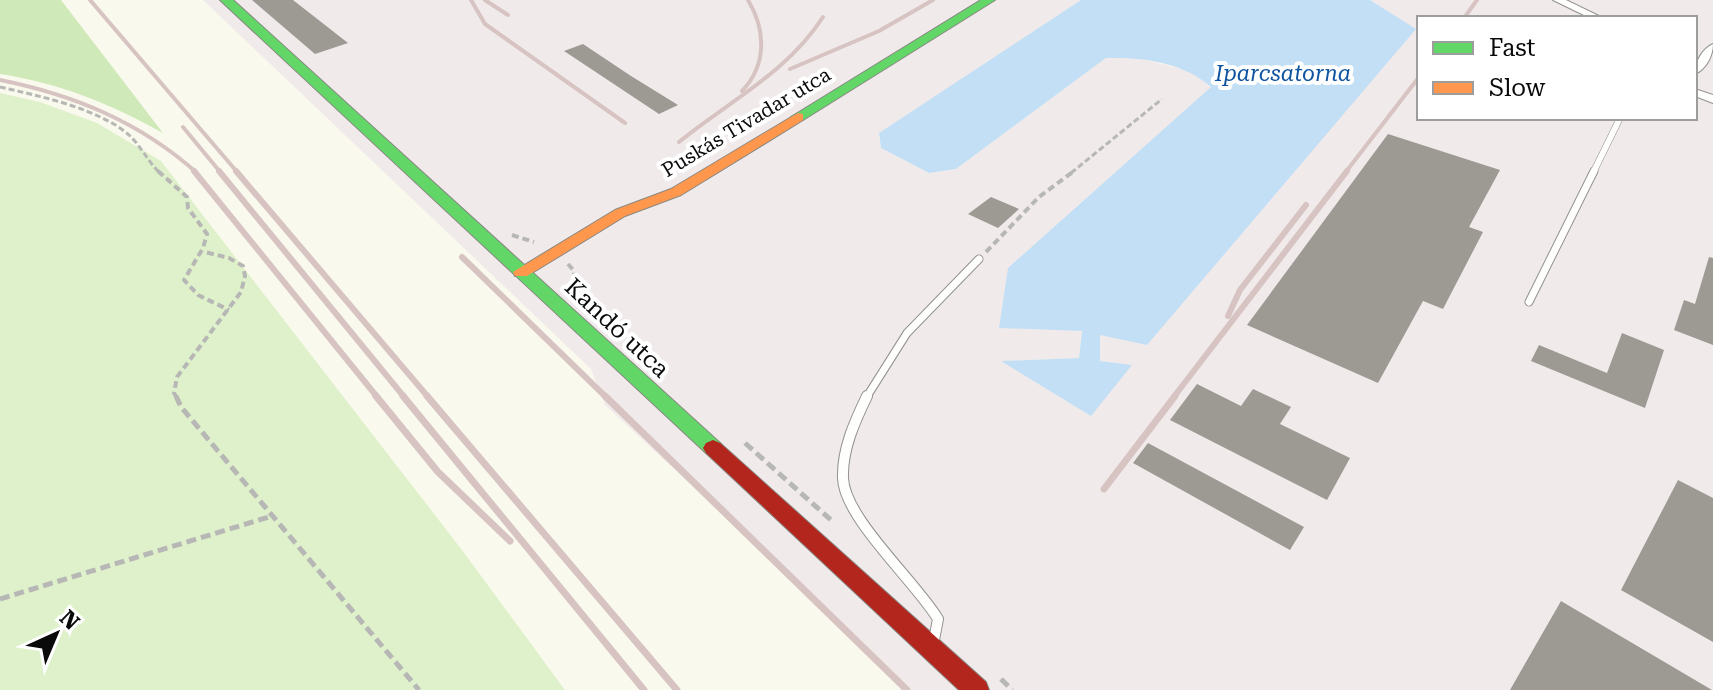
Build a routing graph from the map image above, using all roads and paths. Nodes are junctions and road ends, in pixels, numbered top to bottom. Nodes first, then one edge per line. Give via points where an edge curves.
1 (226, 0) edge
2 (989, 0) edge
3 (1558, 0) edge
4 (1594, 16) edge
5 (1713, 47) edge
6 (1697, 68) edge
7 (0, 87) edge
8 (1162, 99) dead end
9 (1619, 120) edge
10 (205, 252) junction
11 (979, 259) joint
12 (521, 272) junction
13 (1529, 302) dead end
14 (229, 310) junction
15 (272, 516) junction
16 (0, 599) edge
17 (932, 649) junction
18 (419, 690) edge
19 (977, 690) edge

1 - 12 street, Kandó utca
2 - 12 street, Puskás Tivadar utca via 676,192 620,213
3 - 4 street
5 - 6 street
7 - 10 path via 65,104 130,136 152,166 187,197 188,208 207,234
8 - 11 path via 1039,197
9 - 13 lane
10 - 14 path via 243,266 241,292
10 - 14 path via 184,280 206,301
11 - 17 lane via 905,335 850,434 841,468 845,495 872,538 926,597 938,619
12 - 17 street, Kandó utca
14 - 15 path via 177,377 174,393
15 - 16 path
15 - 18 path
17 - 19 street, Kandó utca

